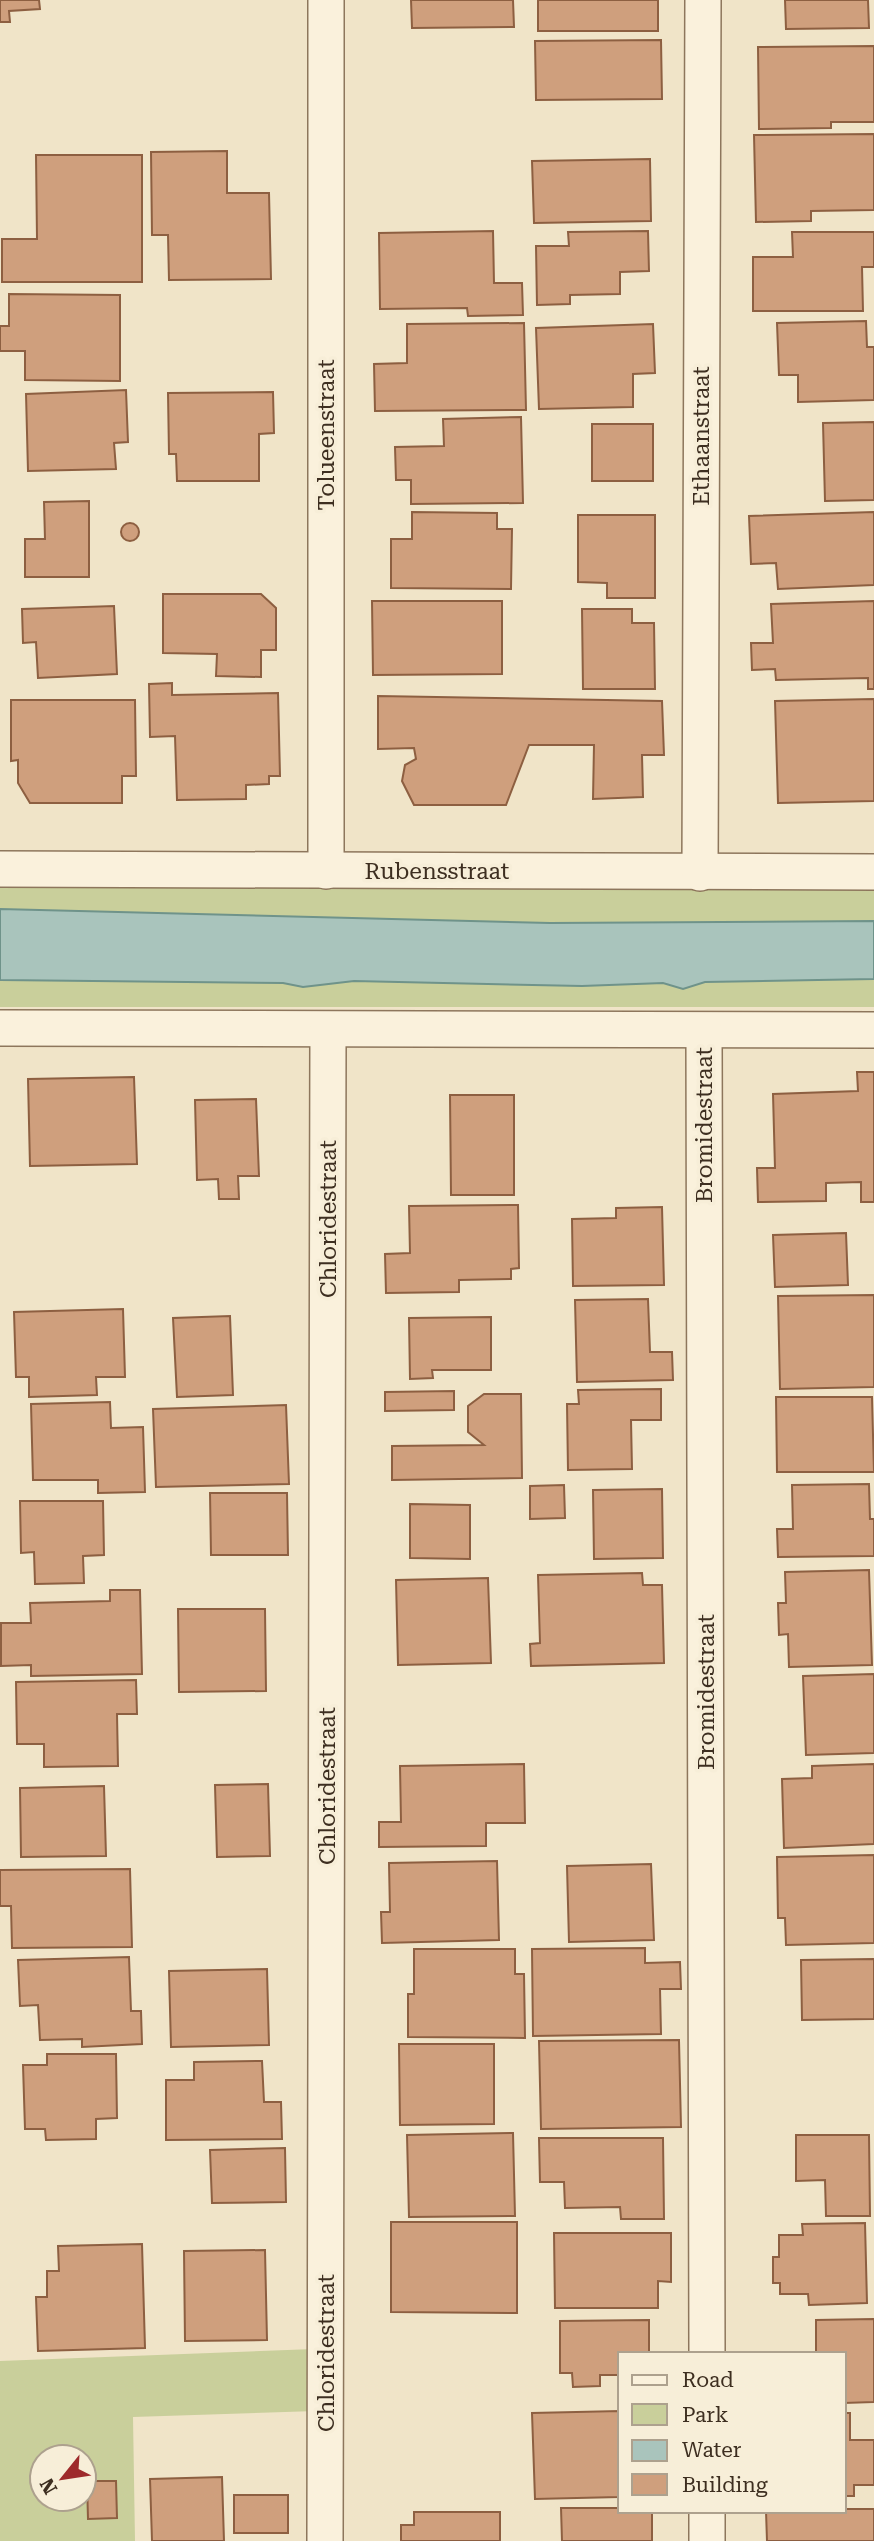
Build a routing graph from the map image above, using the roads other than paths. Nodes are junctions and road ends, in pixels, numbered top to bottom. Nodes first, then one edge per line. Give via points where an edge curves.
1 (326, 0) edge
2 (703, 0) edge
3 (0, 869) edge
4 (326, 871) junction
5 (874, 872) edge
6 (700, 873) junction
7 (0, 1028) edge
8 (328, 1030) junction
9 (874, 1030) edge
10 (704, 1031) junction
11 (707, 2352) edge
12 (707, 2513) edge
13 (325, 2541) edge
14 (707, 2541) edge

1 - 4 street, Tolueenstraat
2 - 6 street, Ethaanstraat
3 - 4 street, Rubensstraat
4 - 6 street, Rubensstraat
5 - 6 street, Rubensstraat
7 - 8 street
8 - 10 street
8 - 13 street, Chloridestraat
9 - 10 street
10 - 11 street, Bromidestraat
12 - 14 street

